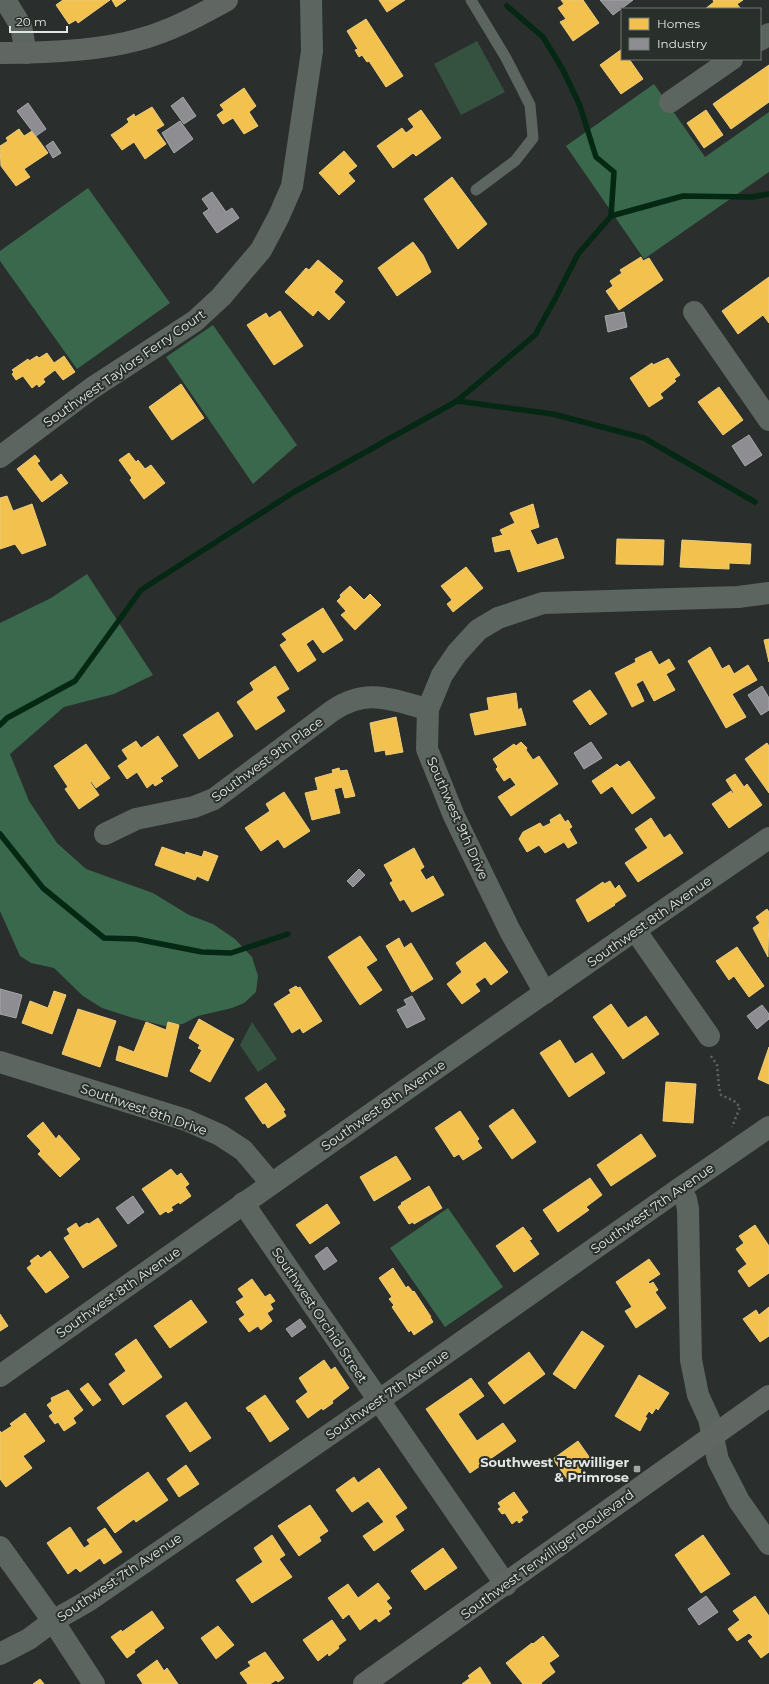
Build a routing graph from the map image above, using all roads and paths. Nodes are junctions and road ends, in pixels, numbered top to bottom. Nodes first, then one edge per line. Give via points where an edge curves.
1 (5, 0) edge
2 (226, 0) edge
3 (311, 0) edge
4 (471, 0) edge
5 (0, 53) edge
6 (26, 53) junction
7 (731, 60) edge
8 (670, 102) dead end
9 (476, 190) dead end
10 (694, 312) dead end
11 (769, 420) edge
12 (0, 457) edge
13 (769, 593) edge
14 (428, 709) junction
15 (105, 834) dead end
16 (769, 838) edge
17 (635, 930) junction
18 (545, 993) junction
19 (709, 1036) joint
20 (0, 1062) edge
21 (740, 1111) dead end
22 (769, 1127) edge
23 (271, 1183) junction
24 (679, 1188) junction
25 (243, 1203) junction
26 (0, 1376) edge
27 (769, 1396) edge
28 (378, 1401) junction
29 (712, 1436) junction
30 (769, 1544) edge
31 (0, 1547) edge
32 (506, 1584) junction
33 (53, 1621) junction
34 (0, 1654) edge
35 (94, 1684) edge
36 (364, 1684) edge

1 - 6 street via 21,26
2 - 6 main road via 184,22 138,40 94,48
3 - 12 street, Southwest Taylors Ferry Court via 312,51 292,186 261,250 221,297 194,321 92,388
4 - 9 lane via 506,58 530,105 533,138 515,161
5 - 6 main road
7 - 8 street
10 - 11 street
13 - 14 street, Southwest 9th Drive via 738,597 543,603 498,618 478,630 457,653 442,675
14 - 15 street, Southwest 9th Place via 368,696 343,703 214,799 203,805 136,820
14 - 18 street, Southwest 9th Drive via 427,749 454,816 510,931
16 - 17 street, Southwest 8th Avenue
17 - 18 street, Southwest 8th Avenue
17 - 19 street
18 - 23 street, Southwest 8th Avenue
19 - 21 path via 709,1050 717,1065 720,1091 722,1095 738,1104
20 - 23 street, Southwest 8th Drive via 186,1120 220,1135 243,1150
22 - 24 street, Southwest 7th Avenue
23 - 25 street, Southwest 8th Avenue
24 - 28 street, Southwest 7th Avenue
24 - 29 street via 686,1199 688,1209 692,1371 698,1395 709,1419
25 - 26 street, Southwest 8th Avenue
25 - 28 street, Southwest Orchid Street
27 - 29 main road, Southwest Terwilliger Boulevard
28 - 32 street, Southwest Orchid Street
28 - 33 street, Southwest 7th Avenue via 94,1596
29 - 30 street via 718,1460 739,1501
29 - 32 main road, Southwest Terwilliger Boulevard
31 - 33 street
32 - 36 main road, Southwest Terwilliger Boulevard
33 - 34 street, Southwest 7th Avenue via 29,1639
33 - 35 street

